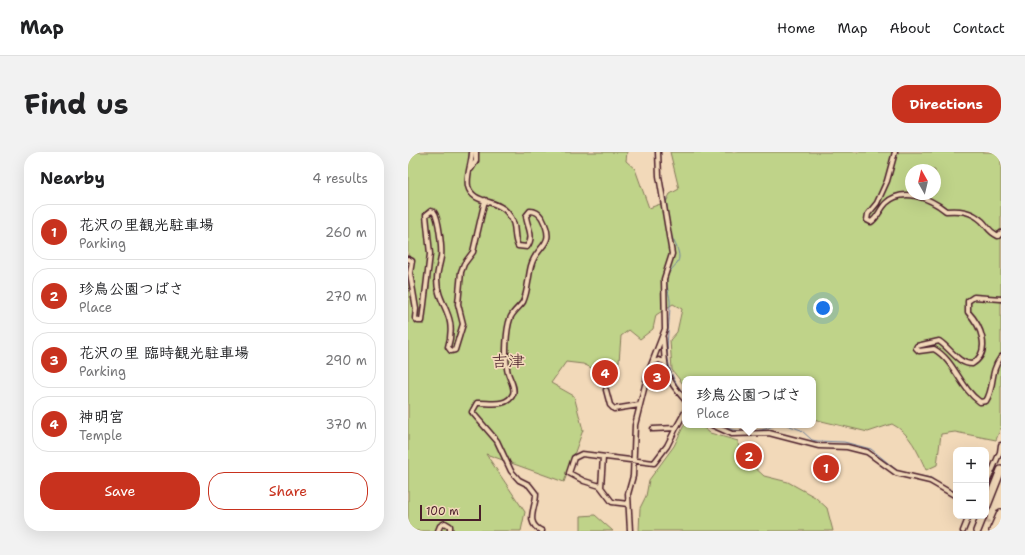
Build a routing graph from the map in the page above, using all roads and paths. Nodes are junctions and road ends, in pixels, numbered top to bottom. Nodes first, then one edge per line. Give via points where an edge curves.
1 (472, 152) edge
2 (476, 152) edge
3 (658, 152) edge
4 (895, 152) edge
5 (470, 171) junction
6 (485, 200) junction
7 (1001, 233) edge
8 (408, 259) edge
9 (1001, 299) edge
10 (663, 336) junction
11 (1001, 357) edge
12 (652, 363) junction
13 (664, 363) junction
14 (670, 363) dead end
15 (606, 390) dead end
16 (682, 396) edge
17 (639, 405) junction
18 (682, 417) edge
19 (676, 428) junction
20 (719, 428) edge
21 (653, 429) dead end
22 (1001, 445) edge
23 (603, 457) junction
24 (634, 459) junction
25 (1001, 470) edge
26 (987, 483) edge
27 (601, 487) junction
28 (953, 494) edge
29 (989, 500) edge
30 (628, 504) junction
31 (1001, 513) edge
32 (968, 519) edge
33 (982, 519) edge
34 (438, 531) edge
35 (450, 531) edge
36 (542, 531) edge
37 (630, 531) edge
38 (962, 531) edge
39 (976, 531) edge
40 (993, 531) edge

1 - 5 street
2 - 5 street via 476,161
3 - 10 street via 659,176 672,248 664,279 666,319
4 - 7 street via 887,182 867,220 875,220 886,204 896,196 905,194 934,201 946,210 961,210 974,215 983,222 989,232 998,236
5 - 6 street via 468,185 472,194
6 - 8 street via 474,252 461,272 458,304 462,324 455,350 451,351 448,347 451,338 450,319 439,291 437,278 441,254 434,212 426,215 430,254 422,321 415,318 410,273 412,261
6 - 36 street via 501,206 506,211 516,229 516,242 521,247 526,247 530,243 526,216 530,212 539,214 548,234 548,240 539,250 531,266 524,298 509,320 507,369 513,394 500,404 477,403 472,412 497,441 511,471 536,494 531,519 536,528
9 - 11 street via 974,297 968,301 968,312 975,320 984,344 982,352 972,364 961,361 939,341 922,344 916,348 919,351 934,349 942,353 972,396 980,402 986,401 989,397 992,374
10 - 12 street
10 - 13 street
12 - 13 street via 659,360
12 - 17 street
13 - 14 street
13 - 16 street via 669,379
15 - 17 street via 610,405 614,409
17 - 24 street via 635,425
18 - 19 street
19 - 21 street
19 - 24 street via 654,463
20 - 28 street via 732,434 769,433 819,446 848,447 867,452 896,473 930,481
22 - 26 street
23 - 24 street
23 - 27 street
23 - 27 street via 582,454 574,458 569,472
24 - 30 street
25 - 29 highway
27 - 30 street via 612,502
30 - 37 street
31 - 40 highway
32 - 38 street
33 - 39 highway
34 - 35 street via 444,523 450,526

